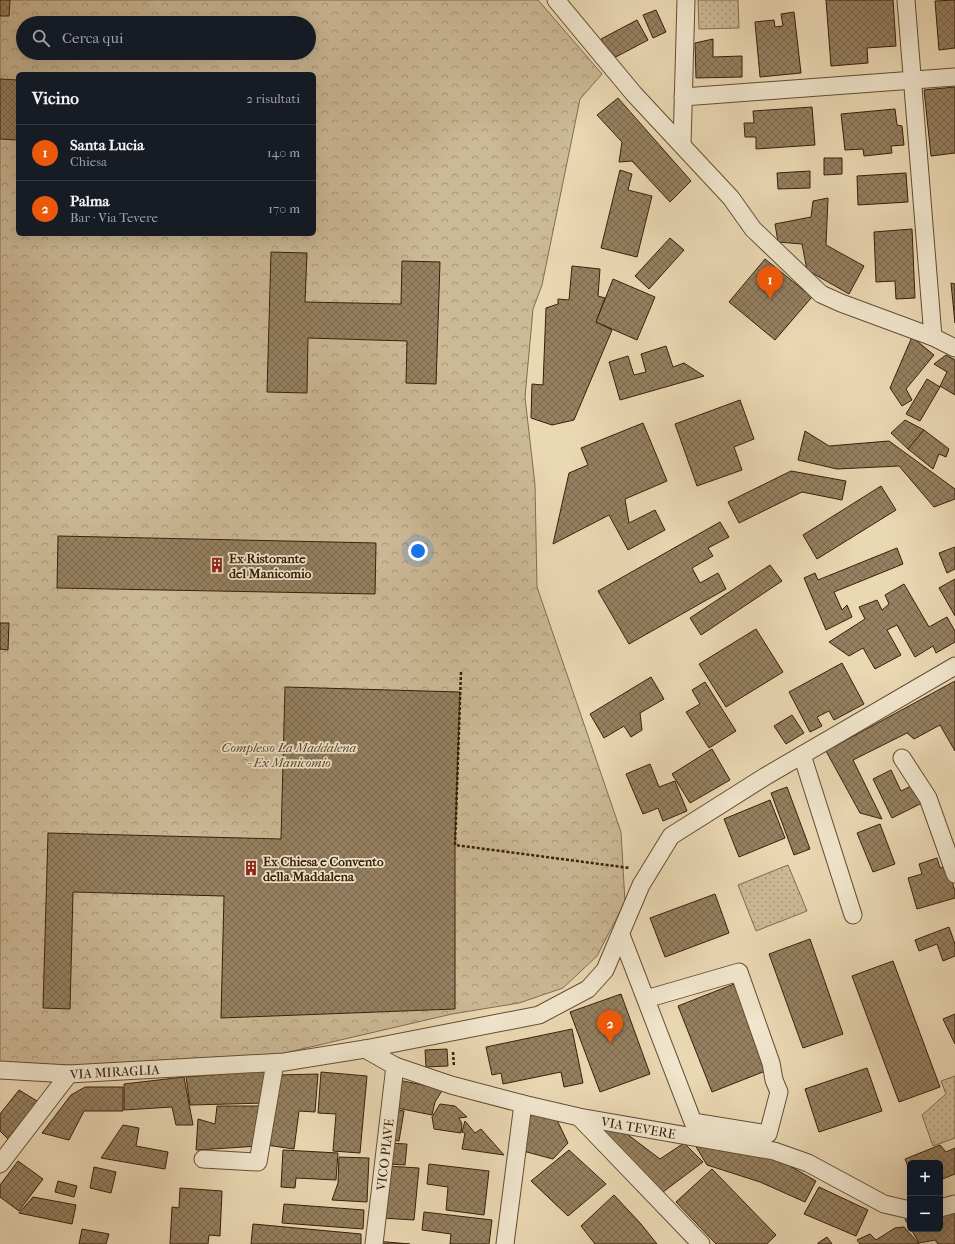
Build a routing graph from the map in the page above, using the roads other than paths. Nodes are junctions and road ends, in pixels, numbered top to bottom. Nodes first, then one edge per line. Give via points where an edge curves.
1 (556, 0) edge
2 (686, 0) edge
3 (906, 0) edge
4 (955, 77) edge
5 (913, 80) junction
6 (683, 97) junction
7 (682, 145) junction
8 (933, 337) junction
9 (955, 348) edge
10 (955, 666) edge
11 (802, 755) junction
12 (902, 758) dead end
13 (955, 874) edge
14 (853, 915) dead end
15 (621, 935) junction
16 (646, 999) junction
17 (365, 1049) junction
18 (275, 1063) junction
19 (395, 1066) junction
20 (0, 1070) edge
21 (69, 1074) junction
22 (523, 1104) junction
23 (579, 1117) junction
24 (202, 1159) dead end
25 (0, 1164) edge
26 (955, 1204) edge
27 (943, 1207) edge
28 (907, 1209) edge
29 (374, 1244) edge
30 (506, 1244) edge
31 (701, 1244) edge

1 - 7 street via 634,94
2 - 6 street
3 - 5 street
4 - 5 street
5 - 6 street
5 - 8 street
6 - 7 street
7 - 8 street via 731,198 763,239 784,256 821,294
8 - 9 street
10 - 11 street, VIA MIRAGLIA
11 - 14 street
11 - 15 street, VIA MIRAGLIA via 671,836 641,885
12 - 13 street via 928,798
15 - 16 street
15 - 17 street, VIA MIRAGLIA via 605,970 588,989 539,1015
16 - 16 street via 693,1122 768,1134 779,1092 774,1080 772,1063 739,972
17 - 18 street, VIA MIRAGLIA
17 - 19 street, VIA TEVERE
18 - 21 street, VIA MIRAGLIA
18 - 24 street via 258,1162
19 - 22 street, VIA TEVERE via 451,1085
19 - 29 street, VICO PIAVE
20 - 21 street
21 - 25 street, VIA MIRAGLIA
22 - 23 street, VIA TEVERE
22 - 30 street
23 - 28 street, VIA TEVERE via 774,1151 808,1164 884,1204
23 - 31 street
26 - 27 street

